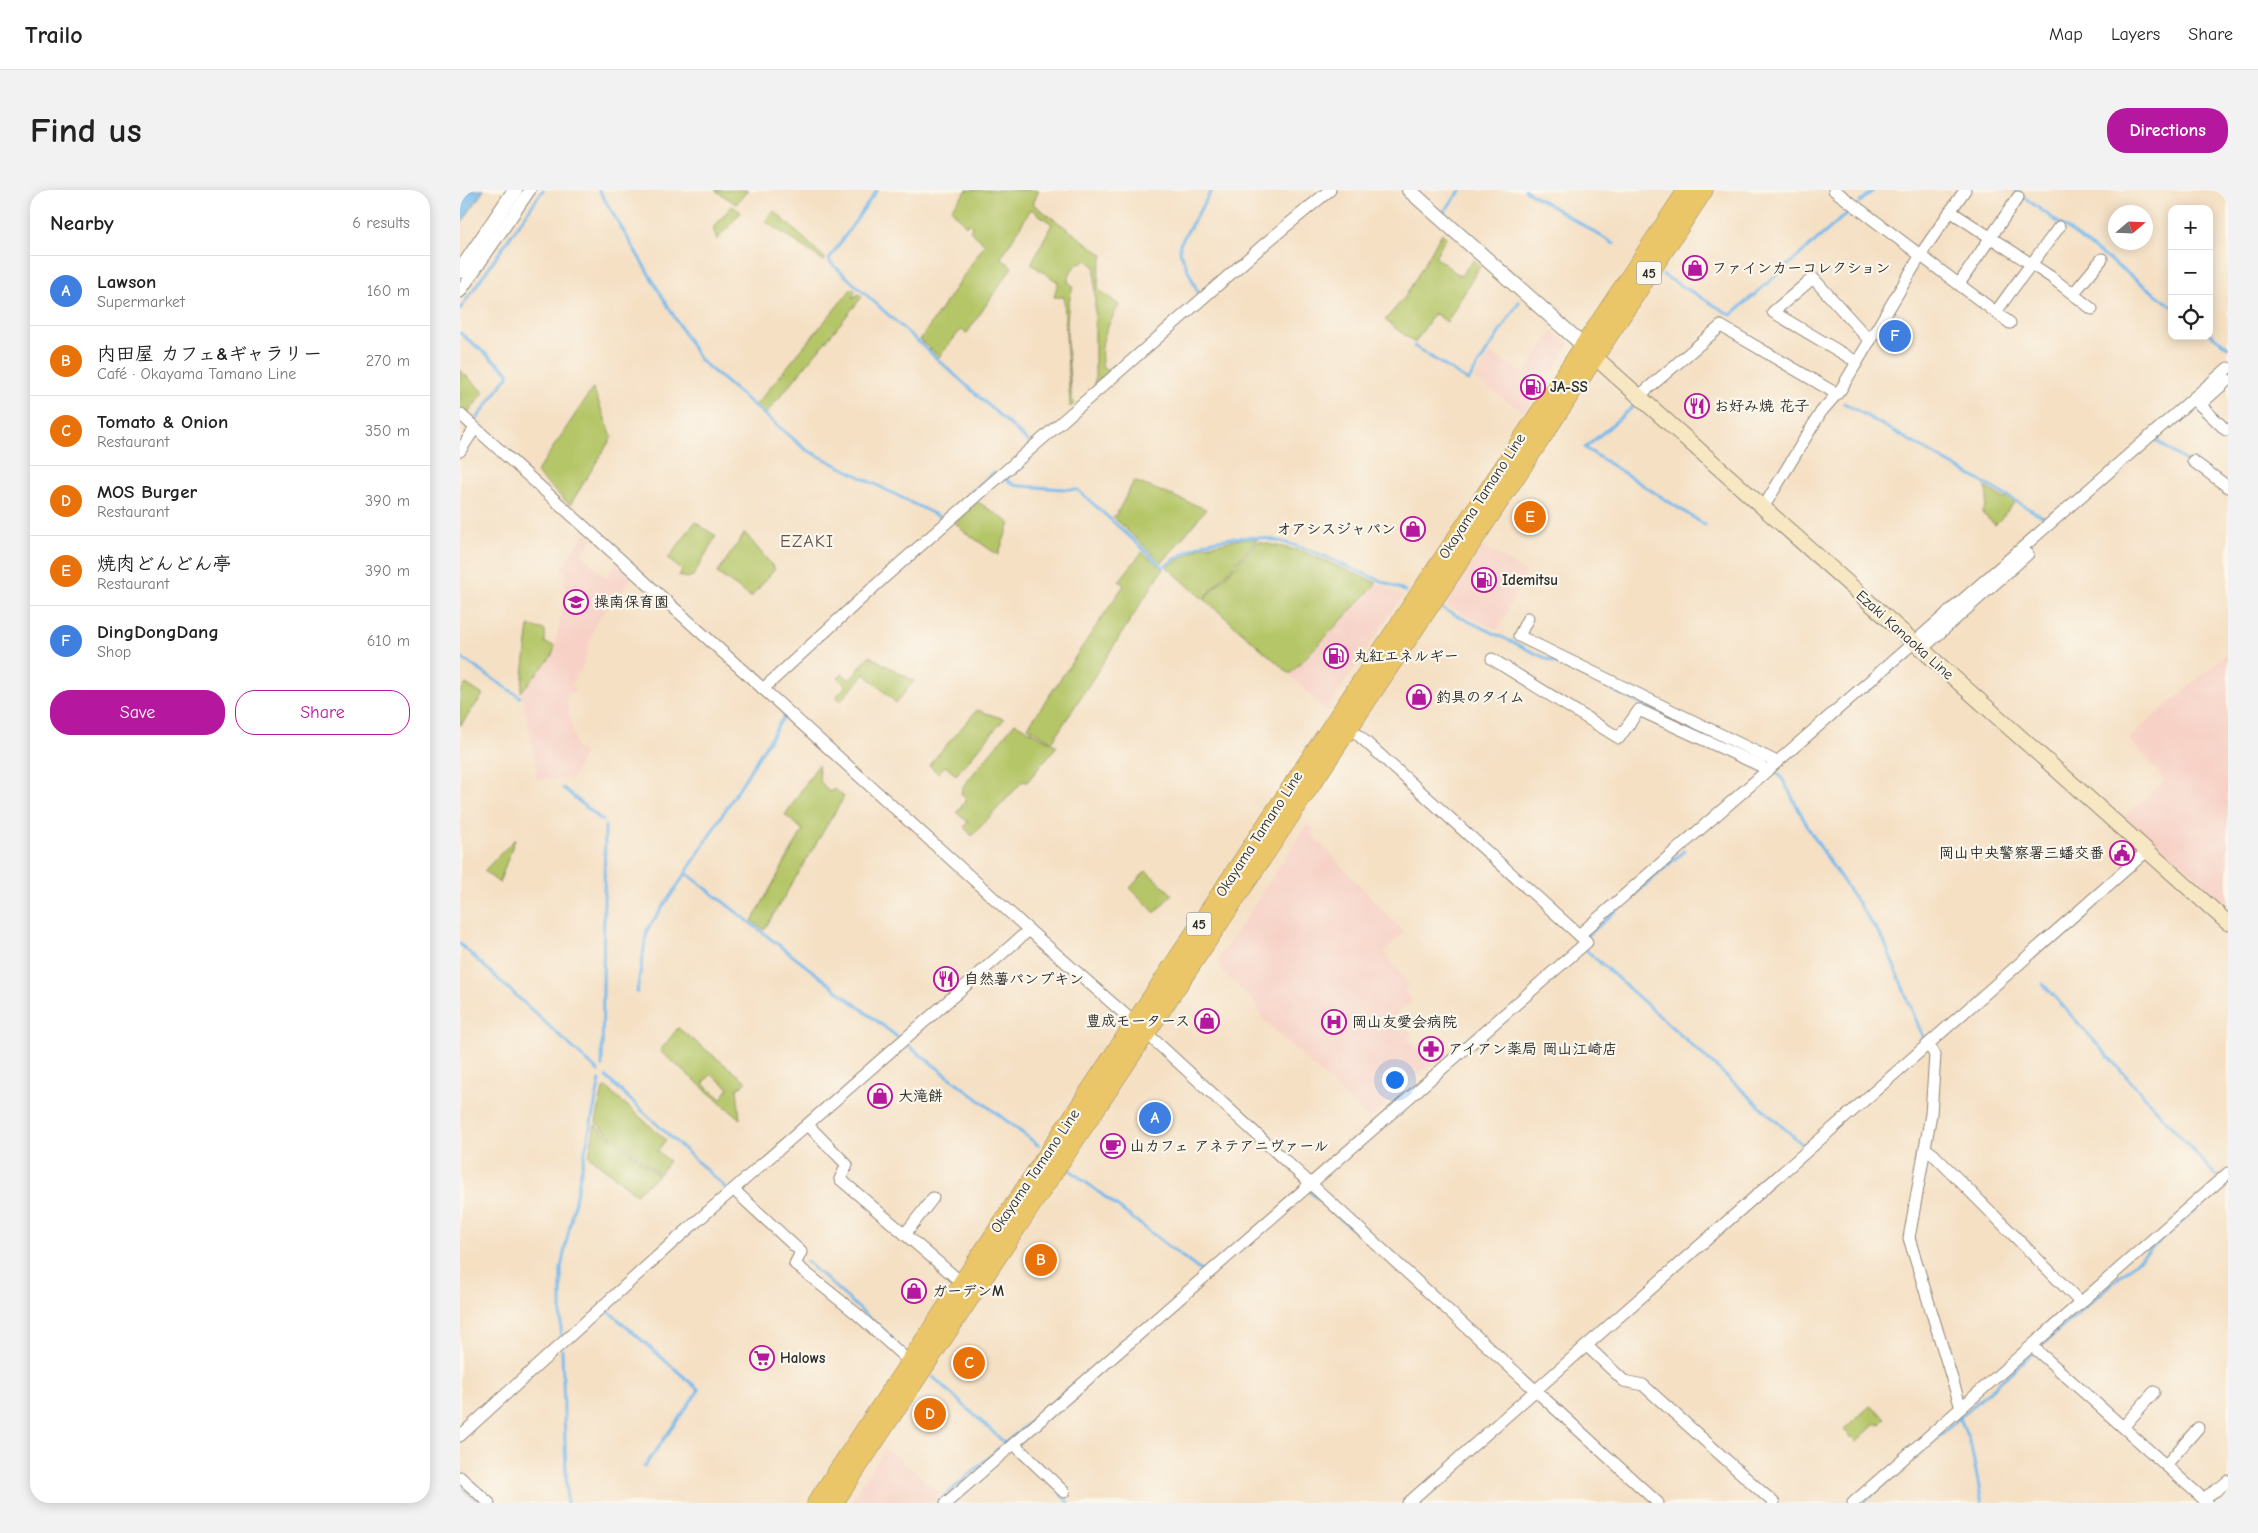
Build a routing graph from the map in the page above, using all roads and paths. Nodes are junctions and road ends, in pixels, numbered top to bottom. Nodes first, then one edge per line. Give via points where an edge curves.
1 (515, 190) edge
2 (530, 190) edge
3 (1330, 190) edge
4 (1409, 190) edge
5 (1686, 190) edge
6 (1704, 190) edge
7 (1834, 190) edge
8 (1965, 190) edge
9 (2018, 197) dead end
10 (1950, 211) junction
11 (2059, 227) dead end
12 (1991, 238) junction
13 (1922, 255) junction
14 (2102, 259) dead end
15 (2030, 264) junction
16 (460, 271) edge
17 (1959, 284) junction
18 (460, 292) edge
19 (2073, 294) junction
20 (2092, 309) dead end
21 (1996, 312) junction
22 (2010, 323) dead end
23 (1870, 342) junction
24 (1589, 351) junction
25 (1858, 362) junction
26 (2228, 368) edge
27 (2228, 380) edge
28 (1837, 394) junction
29 (1638, 396) junction
30 (2197, 402) junction
31 (460, 414) edge
32 (473, 426) junction
33 (2226, 430) dead end
34 (460, 451) edge
35 (2193, 461) dead end
36 (2228, 487) edge
37 (1763, 508) junction
38 (2028, 554) dead end
39 (1528, 618) dead end
40 (1917, 646) junction
41 (1492, 659) dead end
42 (764, 689) junction
43 (1343, 722) junction
44 (1772, 767) junction
45 (2147, 851) junction
46 (2228, 923) edge
47 (1029, 930) junction
48 (1582, 941) junction
49 (1140, 1028) junction
50 (1927, 1046) junction
51 (808, 1125) junction
52 (1926, 1149) junction
53 (2228, 1173) edge
54 (1311, 1184) junction
55 (732, 1192) junction
56 (933, 1198) dead end
57 (905, 1234) junction
58 (961, 1282) junction
59 (2081, 1303) junction
60 (1587, 1346) junction
61 (2035, 1348) junction
62 (915, 1367) junction
63 (1535, 1390) junction
64 (2154, 1392) dead end
65 (1958, 1410) junction
66 (2124, 1426) junction
67 (2198, 1428) dead end
68 (460, 1436) edge
69 (1014, 1444) junction
70 (2166, 1464) junction
71 (460, 1477) edge
72 (2228, 1481) edge
73 (1064, 1492) dead end
74 (2206, 1501) edge
75 (489, 1503) edge
76 (816, 1503) edge
77 (834, 1503) edge
78 (946, 1503) edge
79 (1408, 1503) edge
80 (1658, 1503) edge
81 (1774, 1503) edge
82 (1853, 1503) edge

1 - 16 street
2 - 18 street
3 - 42 street via 888,574
4 - 24 street
5 - 24 main road, Okayama Tamano Line / 45
6 - 24 main road, Okayama Tamano Line / 45
7 - 13 street
8 - 10 street
9 - 12 street
10 - 12 street
10 - 13 street
11 - 15 street
12 - 15 street
12 - 17 street
13 - 17 street
13 - 23 street
14 - 19 street
15 - 19 street
15 - 21 street
17 - 21 street
19 - 20 street
21 - 22 street
23 - 25 street
23 - 25 street via 1813,278 1773,312
24 - 29 main road, Ezaki Kanaoka Line
24 - 43 main road, Okayama Tamano Line / 45
25 - 28 street
26 - 30 street
27 - 30 street
28 - 29 street via 1721,326
28 - 37 street via 1821,412
29 - 37 main road, Ezaki Kanaoka Line
30 - 33 street
30 - 40 street
31 - 32 street
32 - 34 street
32 - 42 street
35 - 36 street
37 - 40 main road, Ezaki Kanaoka Line
38 - 40 street
39 - 44 street via 1519,636
40 - 44 street
40 - 45 main road, Ezaki Kanaoka Line
41 - 44 street via 1619,738 1639,710 1761,766
42 - 47 street
43 - 48 street
43 - 49 main road, Okayama Tamano Line / 45
44 - 48 street
45 - 46 main road, Ezaki Kanaoka Line
45 - 50 street
47 - 49 street
47 - 51 street
48 - 54 street
49 - 54 street
49 - 58 main road, Okayama Tamano Line / 45
49 - 62 main road, Okayama Tamano Line / 45
50 - 52 street via 1935,1055 1932,1114
50 - 60 street
51 - 55 street
51 - 57 street via 848,1165 840,1179
52 - 59 street
52 - 65 street via 1909,1232 1910,1245
53 - 59 street
54 - 63 street
54 - 69 street
55 - 62 street via 801,1252 795,1264
55 - 68 street via 602,1305
56 - 57 street
57 - 58 street
58 - 62 main road, Okayama Tamano Line / 45
59 - 61 street
60 - 63 street
60 - 81 street via 1624,1381 1643,1385
61 - 65 street
61 - 66 street
62 - 76 main road, Okayama Tamano Line / 45
62 - 77 main road, Okayama Tamano Line / 45
63 - 79 street
63 - 80 street
64 - 66 street
65 - 82 street
66 - 70 street
67 - 70 street
69 - 73 street
69 - 78 street
70 - 74 street
71 - 75 street
72 - 74 street via 2212,1492

